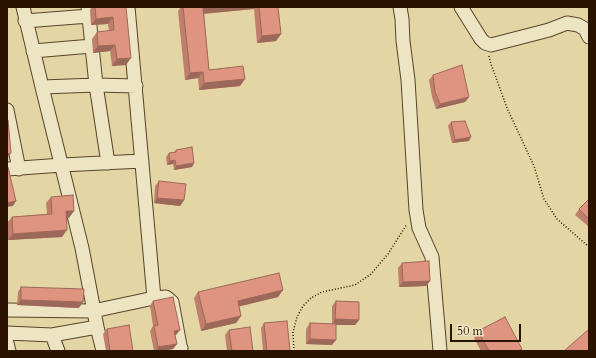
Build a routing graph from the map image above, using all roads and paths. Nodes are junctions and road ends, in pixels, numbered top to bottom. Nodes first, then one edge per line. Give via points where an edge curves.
1 (23, 7) edge
2 (128, 7) edge
3 (400, 7) edge
4 (461, 7) edge
5 (88, 11) edge
6 (25, 21) junction
7 (589, 37) edge
8 (491, 45) junction
9 (92, 46) junction
10 (33, 50) junction
11 (96, 85) junction
12 (136, 86) junction
13 (42, 87) junction
14 (7, 110) edge
15 (142, 161) junction
16 (108, 163) junction
17 (62, 164) junction
18 (13, 169) edge
19 (416, 210) junction
20 (589, 247) edge
21 (154, 298) junction
22 (7, 310) edge
23 (93, 311) junction
24 (97, 327) junction
25 (7, 333) edge
26 (52, 335) junction
27 (7, 343) edge
28 (177, 350) edge
29 (9, 351) edge
30 (58, 351) edge
31 (103, 351) edge
32 (294, 351) edge
33 (440, 351) edge

1 - 6 street
2 - 12 street
3 - 19 street via 408,80
4 - 8 street via 481,39
5 - 6 street
5 - 9 street
6 - 10 street
7 - 8 street via 578,25 567,23
8 - 20 path via 491,64 507,108 534,166 544,199 557,219
9 - 10 street
9 - 11 street
10 - 13 street
11 - 12 street
11 - 13 street
11 - 16 street
12 - 15 street
13 - 17 street
14 - 18 street
15 - 16 street
15 - 21 street
16 - 17 street
17 - 18 street
17 - 23 street via 82,248
19 - 32 path via 388,254 370,274 355,285 322,292 303,306 296,317
19 - 33 street via 419,228 432,257
21 - 23 street
21 - 28 street via 166,297 172,302
22 - 23 street
23 - 24 street
24 - 26 street
24 - 31 street
25 - 26 street
26 - 30 street
27 - 29 street

